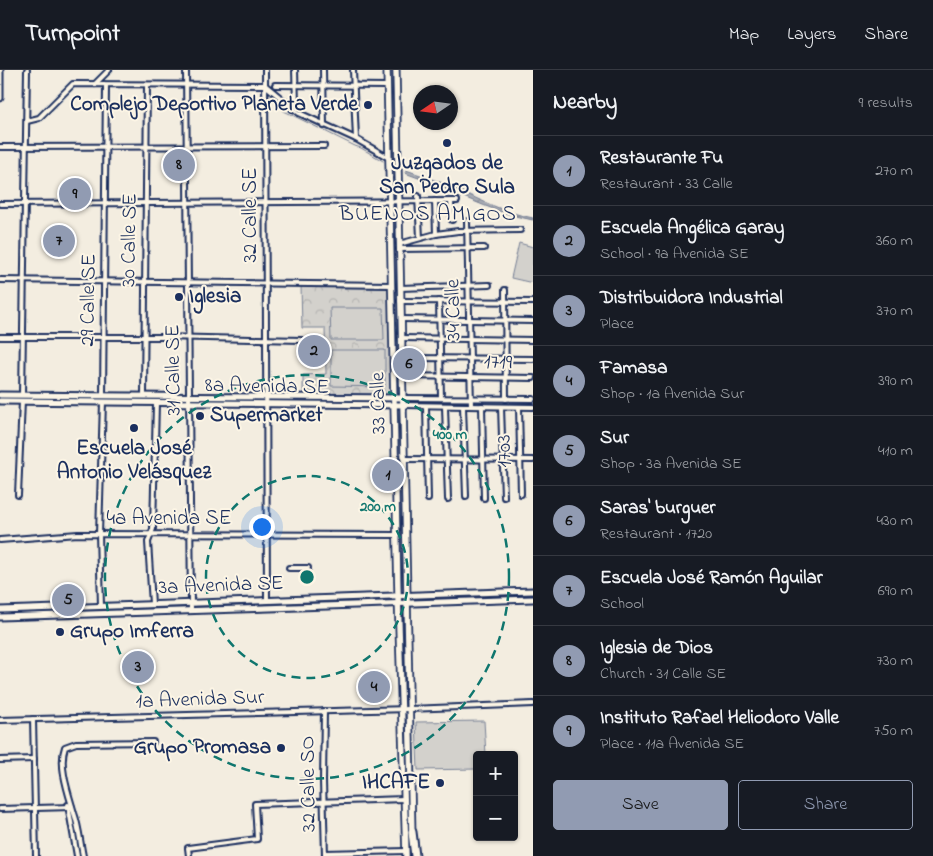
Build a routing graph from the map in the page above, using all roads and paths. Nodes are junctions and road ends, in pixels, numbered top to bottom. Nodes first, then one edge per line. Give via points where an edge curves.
1 (0, 70) edge
2 (27, 70) edge
3 (110, 70) edge
4 (186, 70) edge
5 (265, 70) edge
6 (295, 70) edge
7 (323, 70) edge
8 (353, 70) edge
9 (387, 70) edge
10 (396, 70) edge
11 (95, 85) junction
12 (106, 85) junction
13 (147, 85) junction
14 (186, 85) junction
15 (265, 85) junction
16 (275, 85) dead end
17 (296, 85) junction
18 (323, 85) junction
19 (354, 85) junction
20 (388, 86) junction
21 (0, 98) edge
22 (292, 109) junction
23 (27, 121) junction
24 (324, 126) junction
25 (356, 139) junction
26 (27, 146) junction
27 (106, 146) junction
28 (146, 146) junction
29 (186, 146) junction
30 (266, 146) junction
31 (324, 146) dead end
32 (0, 147) edge
33 (390, 158) junction
34 (418, 196) dead end
35 (435, 201) junction
36 (451, 201) junction
37 (457, 201) dead end
38 (390, 202) junction
39 (398, 202) junction
40 (418, 202) junction
41 (186, 203) junction
42 (266, 203) junction
43 (0, 204) edge
44 (26, 204) junction
45 (105, 204) junction
46 (145, 204) junction
47 (452, 220) dead end
48 (467, 221) dead end
49 (520, 230) dead end
50 (467, 231) junction
51 (436, 234) junction
52 (420, 238) junction
53 (399, 246) junction
54 (484, 248) dead end
55 (468, 249) junction
56 (0, 280) edge
57 (24, 280) junction
58 (105, 281) junction
59 (145, 282) junction
60 (186, 282) junction
61 (266, 283) junction
62 (392, 284) junction
63 (489, 285) dead end
64 (469, 286) junction
65 (400, 288) junction
66 (505, 290) dead end
67 (400, 301) junction
68 (439, 301) junction
69 (469, 301) junction
70 (505, 302) junction
71 (533, 302) edge
72 (401, 319) junction
73 (439, 319) junction
74 (470, 320) junction
75 (505, 320) junction
76 (533, 321) edge
77 (0, 337) edge
78 (23, 337) junction
79 (104, 337) junction
80 (144, 337) junction
81 (188, 338) junction
82 (401, 338) junction
83 (440, 339) junction
84 (470, 339) junction
85 (266, 340) junction
86 (301, 340) dead end
87 (505, 340) junction
88 (533, 340) edge
89 (402, 358) junction
90 (440, 358) junction
91 (470, 358) junction
92 (506, 359) junction
93 (533, 359) edge
94 (402, 376) junction
95 (440, 377) junction
96 (471, 377) junction
97 (506, 378) junction
98 (533, 378) edge
99 (0, 395) edge
100 (103, 396) junction
101 (144, 396) junction
102 (190, 396) junction
103 (266, 397) junction
104 (22, 398) junction
105 (395, 398) junction
106 (402, 398) junction
107 (441, 398) junction
108 (471, 398) junction
109 (506, 399) junction
110 (533, 399) edge
111 (0, 401) edge
112 (102, 402) junction
113 (156, 402) junction
114 (190, 403) junction
115 (266, 404) junction
116 (395, 405) junction
117 (403, 405) junction
118 (426, 406) junction
119 (445, 406) junction
120 (464, 406) junction
121 (471, 406) junction
122 (482, 406) junction
123 (500, 407) junction
124 (519, 407) junction
125 (533, 407) edge
126 (404, 459) junction
127 (428, 459) junction
128 (446, 459) junction
129 (465, 459) junction
130 (483, 460) junction
131 (502, 460) junction
132 (520, 460) junction
133 (533, 460) edge
134 (521, 494) dead end
135 (18, 495) dead end
136 (466, 496) dead end
137 (504, 497) dead end
138 (484, 498) dead end
139 (428, 499) dead end
140 (448, 499) dead end
141 (151, 533) junction
142 (99, 534) junction
143 (190, 534) junction
144 (268, 535) junction
145 (398, 535) junction
146 (0, 540) edge
147 (289, 568) dead end
148 (308, 568) dead end
149 (533, 591) edge
150 (398, 595) junction
151 (407, 595) junction
152 (533, 599) edge
153 (267, 600) junction
154 (407, 602) junction
155 (191, 603) junction
156 (398, 603) junction
157 (152, 604) junction
158 (100, 606) junction
159 (0, 610) edge
160 (191, 610) junction
161 (0, 617) edge
162 (533, 704) edge
163 (402, 709) junction
164 (409, 709) junction
165 (324, 711) junction
166 (33, 719) junction
167 (0, 720) edge
168 (152, 742) dead end
169 (34, 759) junction
170 (0, 760) edge
171 (404, 799) junction
172 (324, 802) junction
173 (70, 807) junction
174 (35, 808) junction
175 (0, 809) edge
176 (412, 832) joint
177 (406, 853) edge
178 (325, 854) edge
179 (83, 855) edge
180 (36, 856) edge
181 (77, 856) edge
182 (189, 856) edge
183 (414, 856) edge

1 - 21 street
2 - 23 street
3 - 11 street
4 - 14 street, 31 Calle SE
5 - 15 street, 32 Calle SE
6 - 17 street
7 - 18 street
8 - 19 street
9 - 20 main road, 33 Calle
10 - 39 main road, 33 Calle
11 - 12 street
11 - 23 street via 73,84 40,118
12 - 13 street
12 - 27 street, 29 Calle SE
13 - 14 street
13 - 28 street, 30 Calle SE
14 - 15 street
14 - 29 street, 31 Calle SE
15 - 22 street
15 - 30 street, 32 Calle SE
16 - 17 street
17 - 18 street
17 - 22 street via 296,103
18 - 19 street
18 - 24 street
19 - 20 street
19 - 25 street
20 - 33 main road, 33 Calle
22 - 24 street
23 - 26 street
24 - 25 street
25 - 33 street
26 - 27 street
26 - 32 street
26 - 44 street
27 - 28 street
27 - 45 street, 29 Calle SE
28 - 29 street
28 - 46 street, 30 Calle SE
29 - 30 street
29 - 41 street, 31 Calle SE
30 - 31 street
30 - 42 street, 32 Calle SE
33 - 38 main road, 33 Calle
34 - 40 street
35 - 36 street
35 - 40 street
35 - 51 street
36 - 37 street
36 - 47 street
38 - 39 street
38 - 42 street
38 - 62 main road, 33 Calle
39 - 40 street
39 - 53 main road, 33 Calle
40 - 52 street
41 - 42 street
41 - 46 street
41 - 60 street, 31 Calle SE
42 - 61 street, 32 Calle SE
43 - 44 street
44 - 45 street
44 - 57 street
45 - 46 street
45 - 58 street, 29 Calle SE
46 - 59 street, 30 Calle SE
48 - 50 street, 34 Calle
49 - 50 street
50 - 51 street
50 - 55 street, 34 Calle
51 - 52 street
52 - 53 street
53 - 55 street
53 - 65 main road, 33 Calle
54 - 55 street
55 - 64 street, 34 Calle
56 - 57 street
57 - 58 street
57 - 78 street
58 - 59 street
58 - 79 street, 29 Calle SE
59 - 60 street
59 - 80 street, 30 Calle SE
60 - 61 street
60 - 81 street, 31 Calle SE
61 - 62 street
61 - 85 street, 32 Calle SE
62 - 105 main road, 33 Calle
63 - 64 street
64 - 65 street
64 - 69 street, 34 Calle
65 - 67 main road, 33 Calle
66 - 70 street
67 - 68 street
67 - 72 main road, 33 Calle
68 - 69 street
68 - 73 street
69 - 70 street
69 - 74 street, 34 Calle
70 - 71 street
70 - 75 street
72 - 73 street
72 - 82 main road, 33 Calle
73 - 74 street
73 - 83 street
74 - 75 street
74 - 84 street, 34 Calle
75 - 76 street
75 - 87 street
77 - 78 street
78 - 79 street
78 - 104 street
79 - 80 street
79 - 100 street, 29 Calle SE
80 - 81 street
80 - 101 street, 30 Calle SE
81 - 85 street
81 - 102 street, 31 Calle SE
82 - 83 street
82 - 89 main road, 33 Calle
83 - 84 street
83 - 90 street
84 - 87 street
84 - 91 street, 34 Calle
85 - 86 street
85 - 103 street, 32 Calle SE
87 - 88 street
87 - 92 street
89 - 90 street
89 - 94 main road, 33 Calle
90 - 91 street
90 - 95 street
91 - 92 street
91 - 96 street, 34 Calle
92 - 93 street
92 - 97 street
94 - 95 street, 1719
94 - 106 main road, 33 Calle
95 - 96 street, 1719
95 - 107 street
96 - 97 street, 1719
96 - 108 street, 34 Calle
97 - 98 street, 1719
97 - 109 street
99 - 104 street, 8a Avenida SE
100 - 101 street, 8a Avenida SE
100 - 104 street, 8a Avenida SE
101 - 102 street, 8a Avenida SE
102 - 103 street, 8a Avenida SE
102 - 114 street, 31 Calle SE
103 - 105 street, 8a Avenida SE
103 - 115 street, 32 Calle SE
104 - 111 street, 8a Avenida SE
104 - 112 street, 8a Avenida SE
104 - 135 street
105 - 106 street, 8a Avenida SE
105 - 116 main road, 33 Calle
106 - 107 street, 8a Avenida SE
106 - 117 main road, 33 Calle
107 - 108 street, 8a Avenida SE
108 - 109 street, 8a Avenida SE
108 - 121 street, 34 Calle
109 - 110 street, 8a Avenida SE
112 - 113 street, 8a Avenida SE
112 - 142 street
113 - 114 street, 8a Avenida SE
113 - 141 street
114 - 115 street, 8a Avenida SE
114 - 143 street, 31 Calle SE
115 - 116 street, 8a Avenida SE
115 - 144 street, 32 Calle SE
116 - 117 street, 8a Avenida SE
116 - 145 main road, 33 Calle
117 - 118 street, 8a Avenida SE
117 - 126 main road, 33 Calle
118 - 119 street, 8a Avenida SE
118 - 127 street
119 - 120 street, 8a Avenida SE
119 - 128 street
120 - 121 street, 8a Avenida SE
120 - 129 street
121 - 122 street, 8a Avenida SE
122 - 123 street, 8a Avenida SE
122 - 130 street
123 - 124 street, 8a Avenida SE
123 - 131 street
124 - 125 street, 8a Avenida SE
124 - 132 street, 1703
126 - 127 street
126 - 151 main road, 33 Calle
127 - 128 street
127 - 139 street
128 - 129 street
128 - 140 street
129 - 130 street
129 - 136 street
130 - 131 street
130 - 138 street
131 - 132 street
131 - 137 street
132 - 133 street
132 - 134 street, 1703
141 - 142 street, 4a Avenida SE
141 - 143 street, 4a Avenida SE
141 - 157 street via 148,542
142 - 146 street, 4a Avenida SE via 39,535
142 - 158 street
143 - 144 street, 4a Avenida SE
143 - 155 street, 31 Calle SE
144 - 145 street, 4a Avenida SE
144 - 153 street, 32 Calle SE
145 - 150 main road, 33 Calle
147 - 148 street
149 - 151 street, 3a Avenida SE
150 - 151 street, 3a Avenida SE
150 - 153 street, 3a Avenida SE
150 - 156 main road, 33 Calle
151 - 154 main road, 33 Calle
152 - 154 street, 3a Avenida SE
153 - 155 street, 3a Avenida SE
154 - 156 street, 3a Avenida SE
154 - 164 main road, 33 Calle
155 - 157 street, 3a Avenida SE
155 - 160 street, 31 Calle SE
156 - 160 street, 3a Avenida SE
156 - 163 main road, 33 Calle
157 - 158 street, 3a Avenida SE
158 - 159 street, 3a Avenida SE
160 - 161 street, 3a Avenida SE
162 - 164 street, 1a Avenida Sur
163 - 164 street, 1a Avenida Sur
163 - 165 street, 1a Avenida Sur
163 - 171 main road, 33 Calle
164 - 176 main road, 33 Calle
165 - 166 street, 1a Avenida Sur
165 - 172 street, 32 Calle SO
166 - 167 street, 1a Avenida Sur
166 - 169 street
168 - 173 street via 76,743 65,747
169 - 170 street
169 - 174 street
171 - 172 street
171 - 177 main road, 33 Calle
172 - 178 street, 32 Calle SO
172 - 182 street via 254,805 257,838 188,848
173 - 174 street
173 - 179 street
173 - 181 street
174 - 175 street
174 - 180 street
176 - 183 highway
177 - 178 street
179 - 181 street

